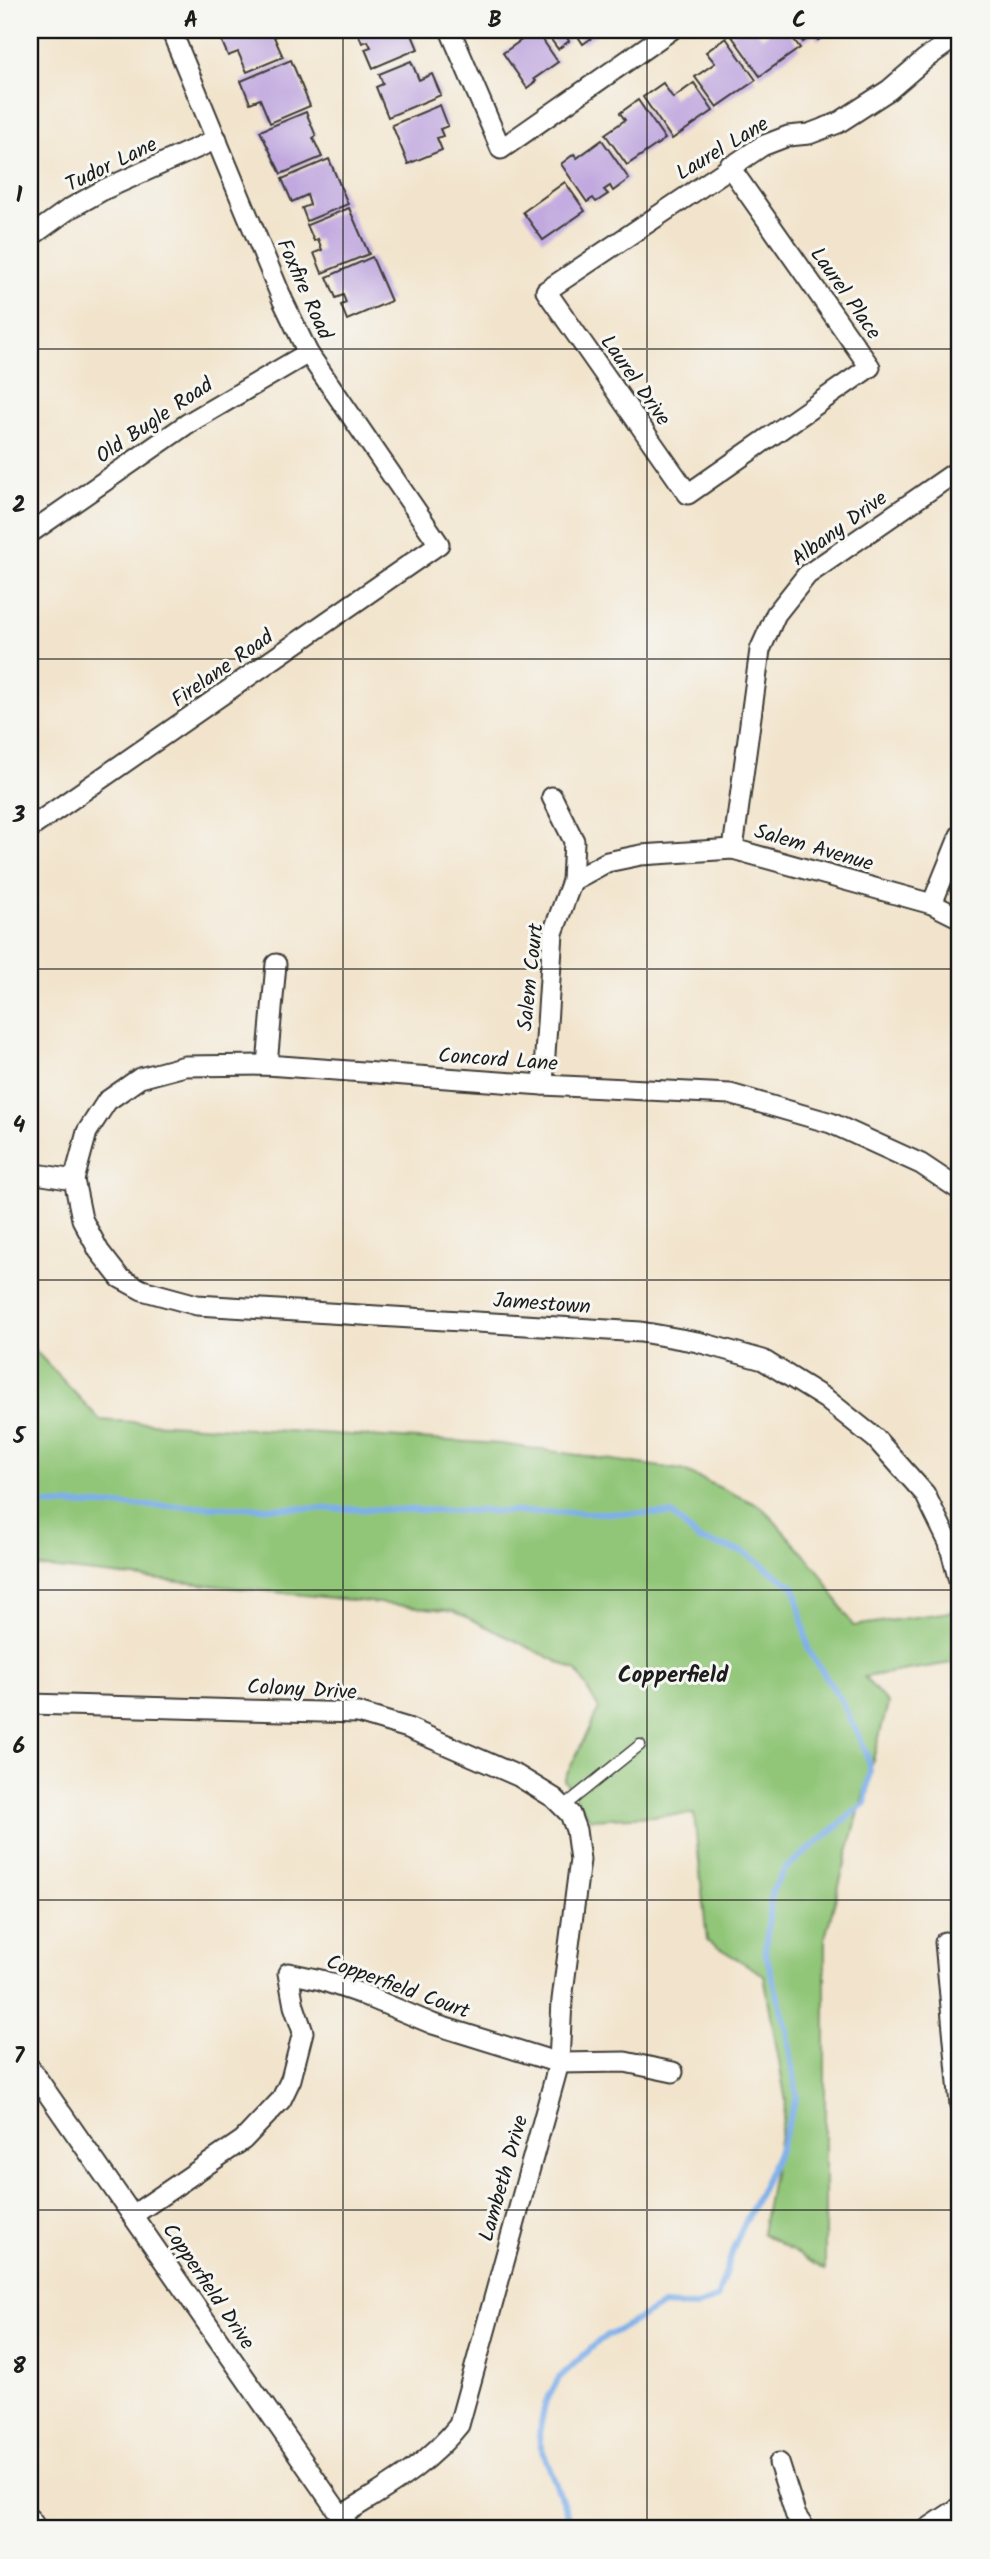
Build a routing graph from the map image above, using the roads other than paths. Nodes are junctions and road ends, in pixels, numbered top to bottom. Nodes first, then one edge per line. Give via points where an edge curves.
1 (171, 30) edge
2 (450, 30) edge
3 (671, 30) edge
4 (960, 34) edge
5 (217, 139) junction
6 (729, 166) junction
7 (30, 237) edge
8 (547, 291) joint
9 (308, 353) junction
10 (960, 469) edge
11 (688, 494) joint
12 (30, 533) edge
13 (439, 544) joint
14 (552, 797) dead end
15 (30, 828) edge
16 (960, 835) edge
17 (733, 849) junction
18 (572, 881) junction
19 (932, 904) junction
20 (960, 918) edge
21 (276, 964) dead end
22 (267, 1065) junction
23 (543, 1085) junction
24 (30, 1173) edge
25 (74, 1180) junction
26 (960, 1189) edge
27 (955, 1541) edge
28 (960, 1585) edge
29 (30, 1704) edge
30 (640, 1745) dead end
31 (558, 1803) junction
32 (945, 1942) dead end
33 (559, 2063) junction
34 (30, 2068) edge
35 (673, 2072) dead end
36 (960, 2105) edge
37 (133, 2215) junction
38 (779, 2463) dead end
39 (960, 2507) edge
40 (30, 2519) edge
41 (345, 2522) edge
42 (37, 2529) edge
43 (805, 2529) edge
44 (927, 2529) edge

1 - 5 street, Foxfire Road
2 - 3 street via 501,149
4 - 6 street, Laurel Lane via 838,123 762,146
5 - 7 street, Tudor Lane via 105,189
5 - 9 street, Foxfire Road
6 - 8 street, Laurel Lane
6 - 11 street, Laurel Place via 870,367
8 - 11 street, Laurel Drive
9 - 12 street, Old Bugle Road via 187,424
9 - 13 street, Foxfire Road
10 - 17 street, Albany Drive via 807,575 776,614 760,650
13 - 15 street, Firelane Road
14 - 18 street, Salem Court via 573,841
16 - 19 street
17 - 18 street, Salem Avenue via 630,857 607,862
17 - 19 street, Salem Avenue
18 - 23 street, Salem Court via 553,933
19 - 20 street, Salem Avenue
21 - 22 street
22 - 23 street, Concord Lane
22 - 25 street, Concord Lane via 184,1066 140,1078 107,1101 87,1132
23 - 26 street, Concord Lane via 730,1094 831,1123 921,1164
24 - 25 street
25 - 27 street, Jamestown via 82,1219 120,1278 142,1290 197,1305 641,1332 763,1360 826,1399 876,1439 925,1494
27 - 28 street, Jamestown
29 - 31 street, Colony Drive via 358,1713 408,1728 518,1776
30 - 31 lane
31 - 33 street, Lambeth Drive via 570,1814 580,1860
32 - 36 street
33 - 35 street via 625,2062
33 - 37 street, Copperfield Court via 433,2024 321,1980 288,1973 303,2032 292,2079 281,2100 243,2140
33 - 41 street, Lambeth Drive via 459,2425 440,2449
34 - 37 street, Copperfield Drive
37 - 41 street, Copperfield Drive
38 - 43 street via 796,2516
39 - 44 street
40 - 42 street

